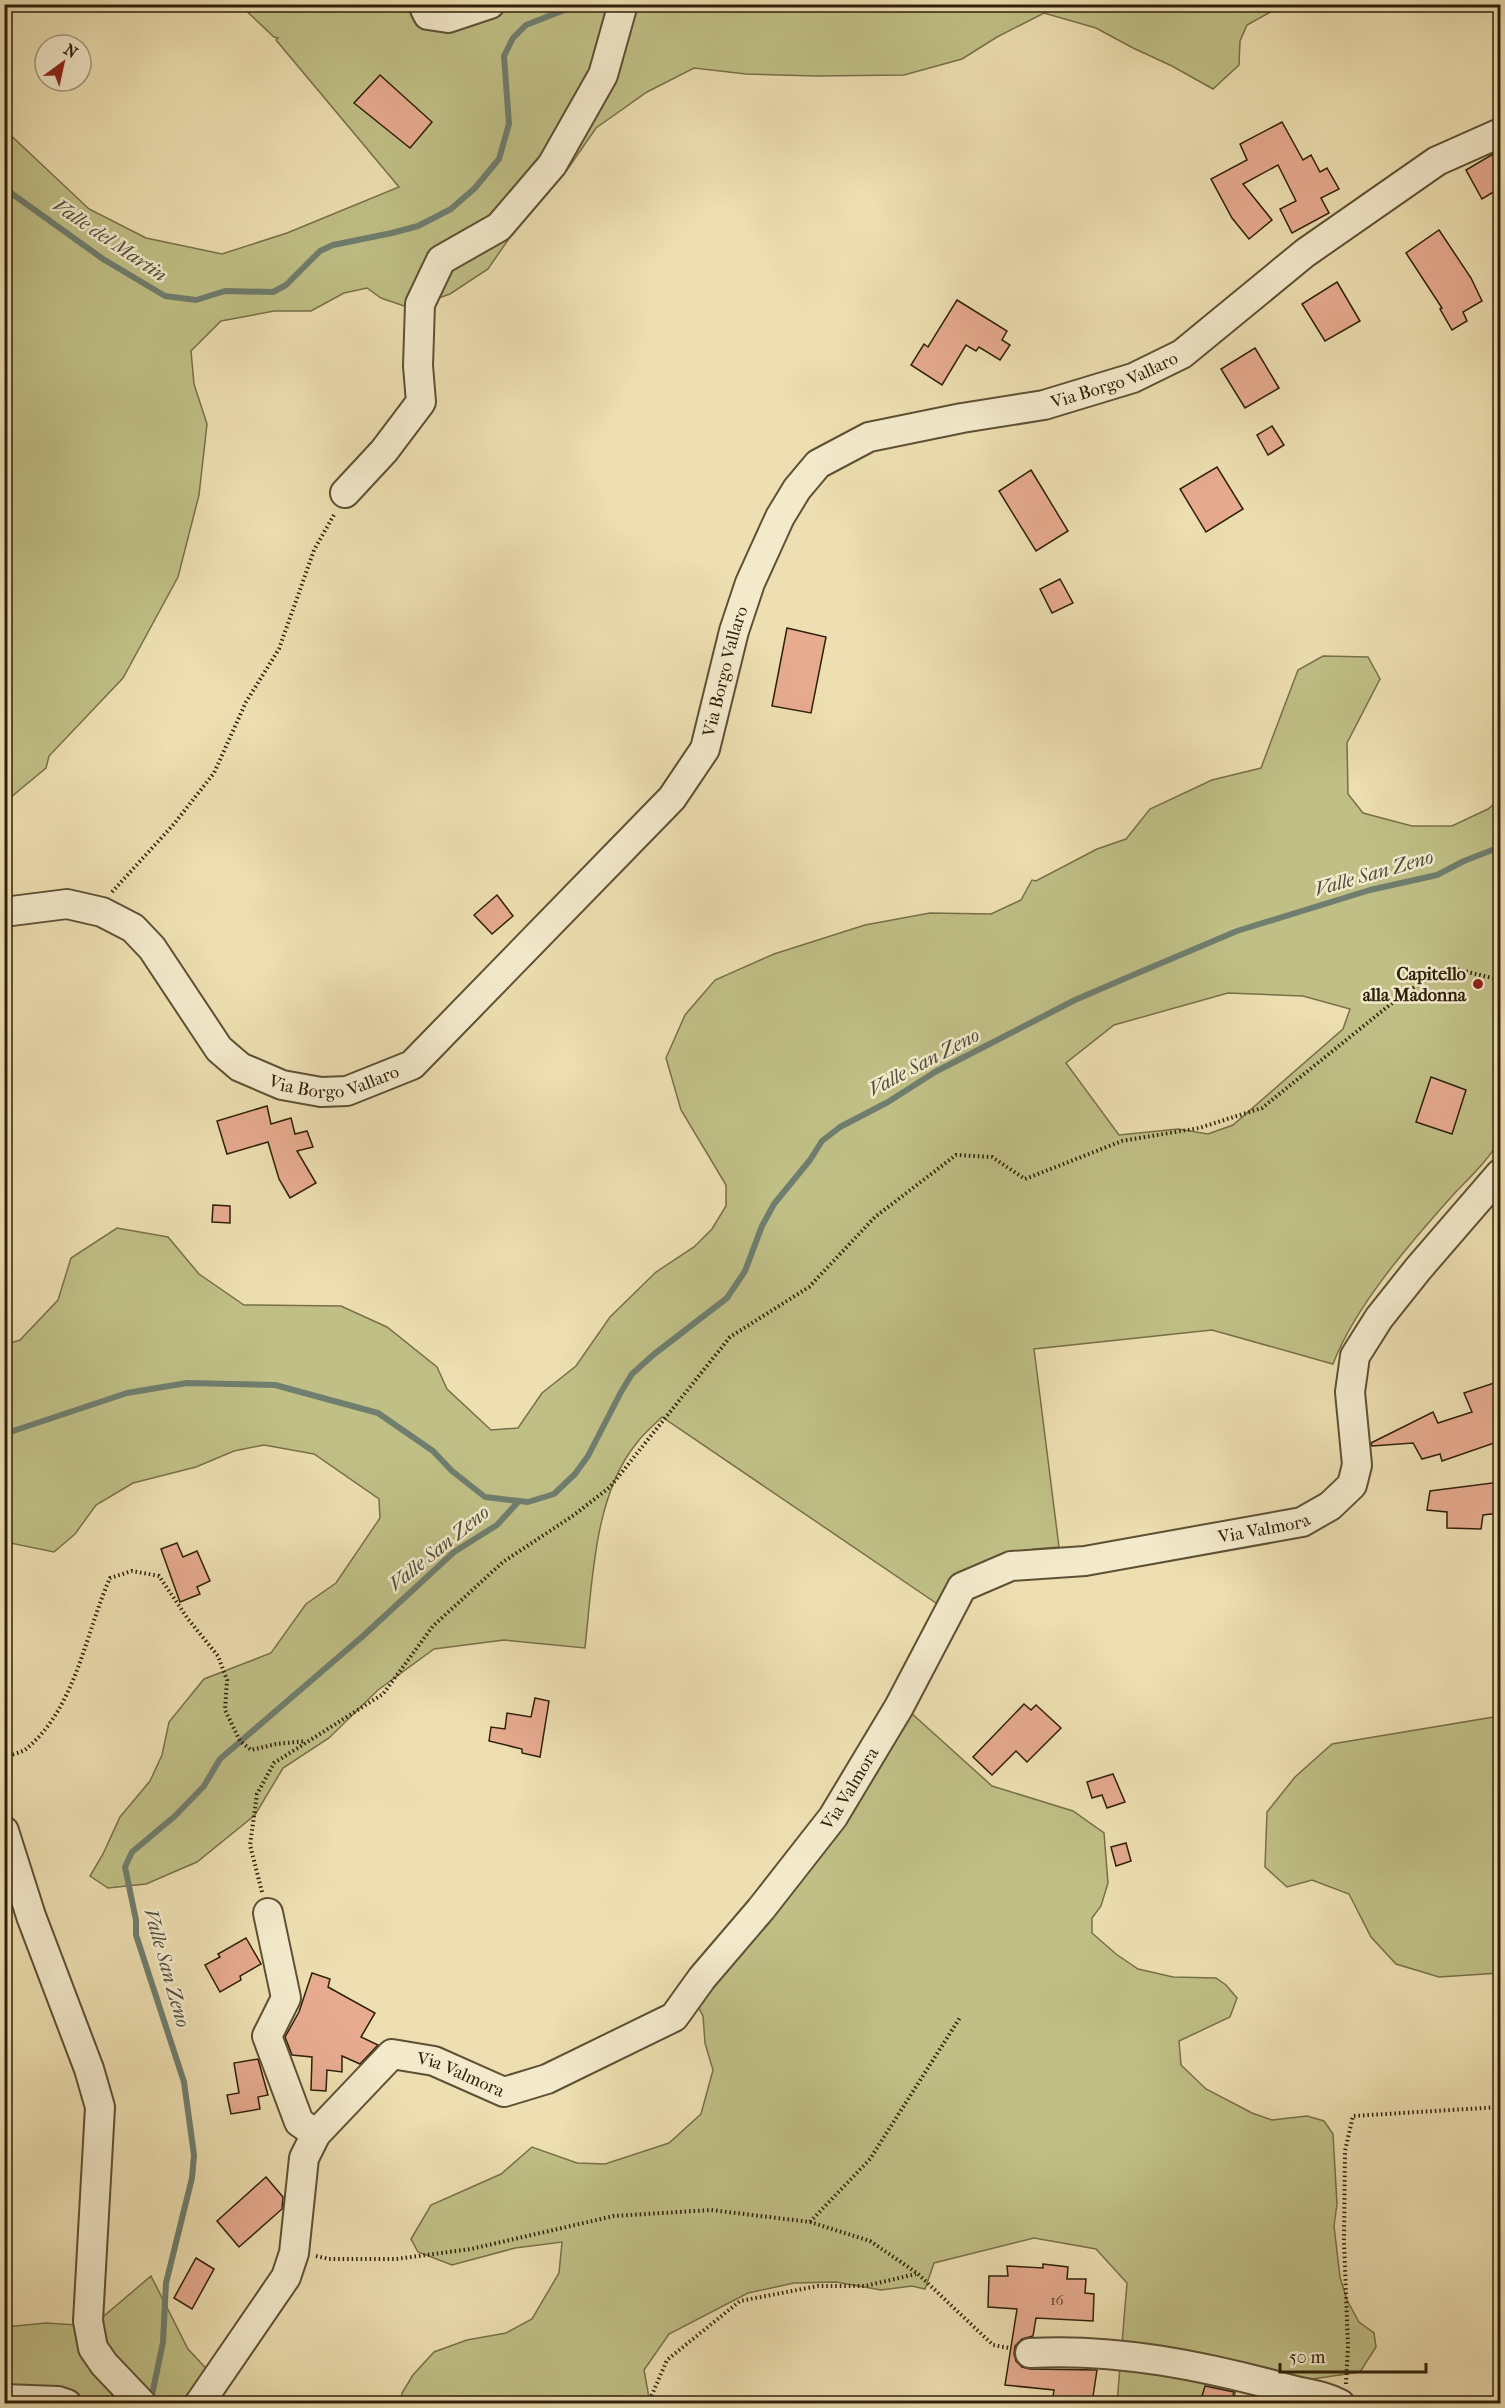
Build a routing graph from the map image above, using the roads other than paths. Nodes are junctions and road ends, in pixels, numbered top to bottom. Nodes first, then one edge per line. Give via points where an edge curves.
1 (428, 4) edge
2 (490, 4) edge
3 (623, 4) edge
4 (1500, 133) edge
5 (345, 494) road end
6 (4, 912) edge
7 (1500, 1174) edge
8 (4, 1832) edge
9 (268, 1913) road end
10 (316, 2134) junction
11 (1030, 2353) road end
12 (4, 2399) edge
13 (67, 2403) edge
14 (142, 2403) edge
15 (199, 2403) edge
16 (1340, 2403) edge

1 - 2 street via 428,15 448,18
3 - 5 street via 603,75 552,165 499,227 441,260 420,304 421,402
4 - 6 street, Via Borgo Vallaro via 1437,161 1305,253 1182,354 1133,378 1044,405 869,437 818,464 780,518 750,583 705,749 686,779 672,798 412,1065 347,1091 321,1092 282,1085 240,1067 219,1049 152,948 133,928 102,912 67,904
7 - 10 street, Via Valmora via 1418,1269 1355,1356 1350,1392 1357,1465 1352,1485 1330,1506 1302,1522 1085,1561 1011,1566 962,1587 899,1707 833,1817 674,2017 547,2079 504,2092 434,2061 393,2054
8 - 14 street via 100,2107 88,2321 93,2349
9 - 10 street via 286,1998 267,2036 299,2122
10 - 15 street, Via Valmora via 304,2158 294,2253 286,2277
11 - 16 street via 1105,2355 1235,2374
12 - 13 street

